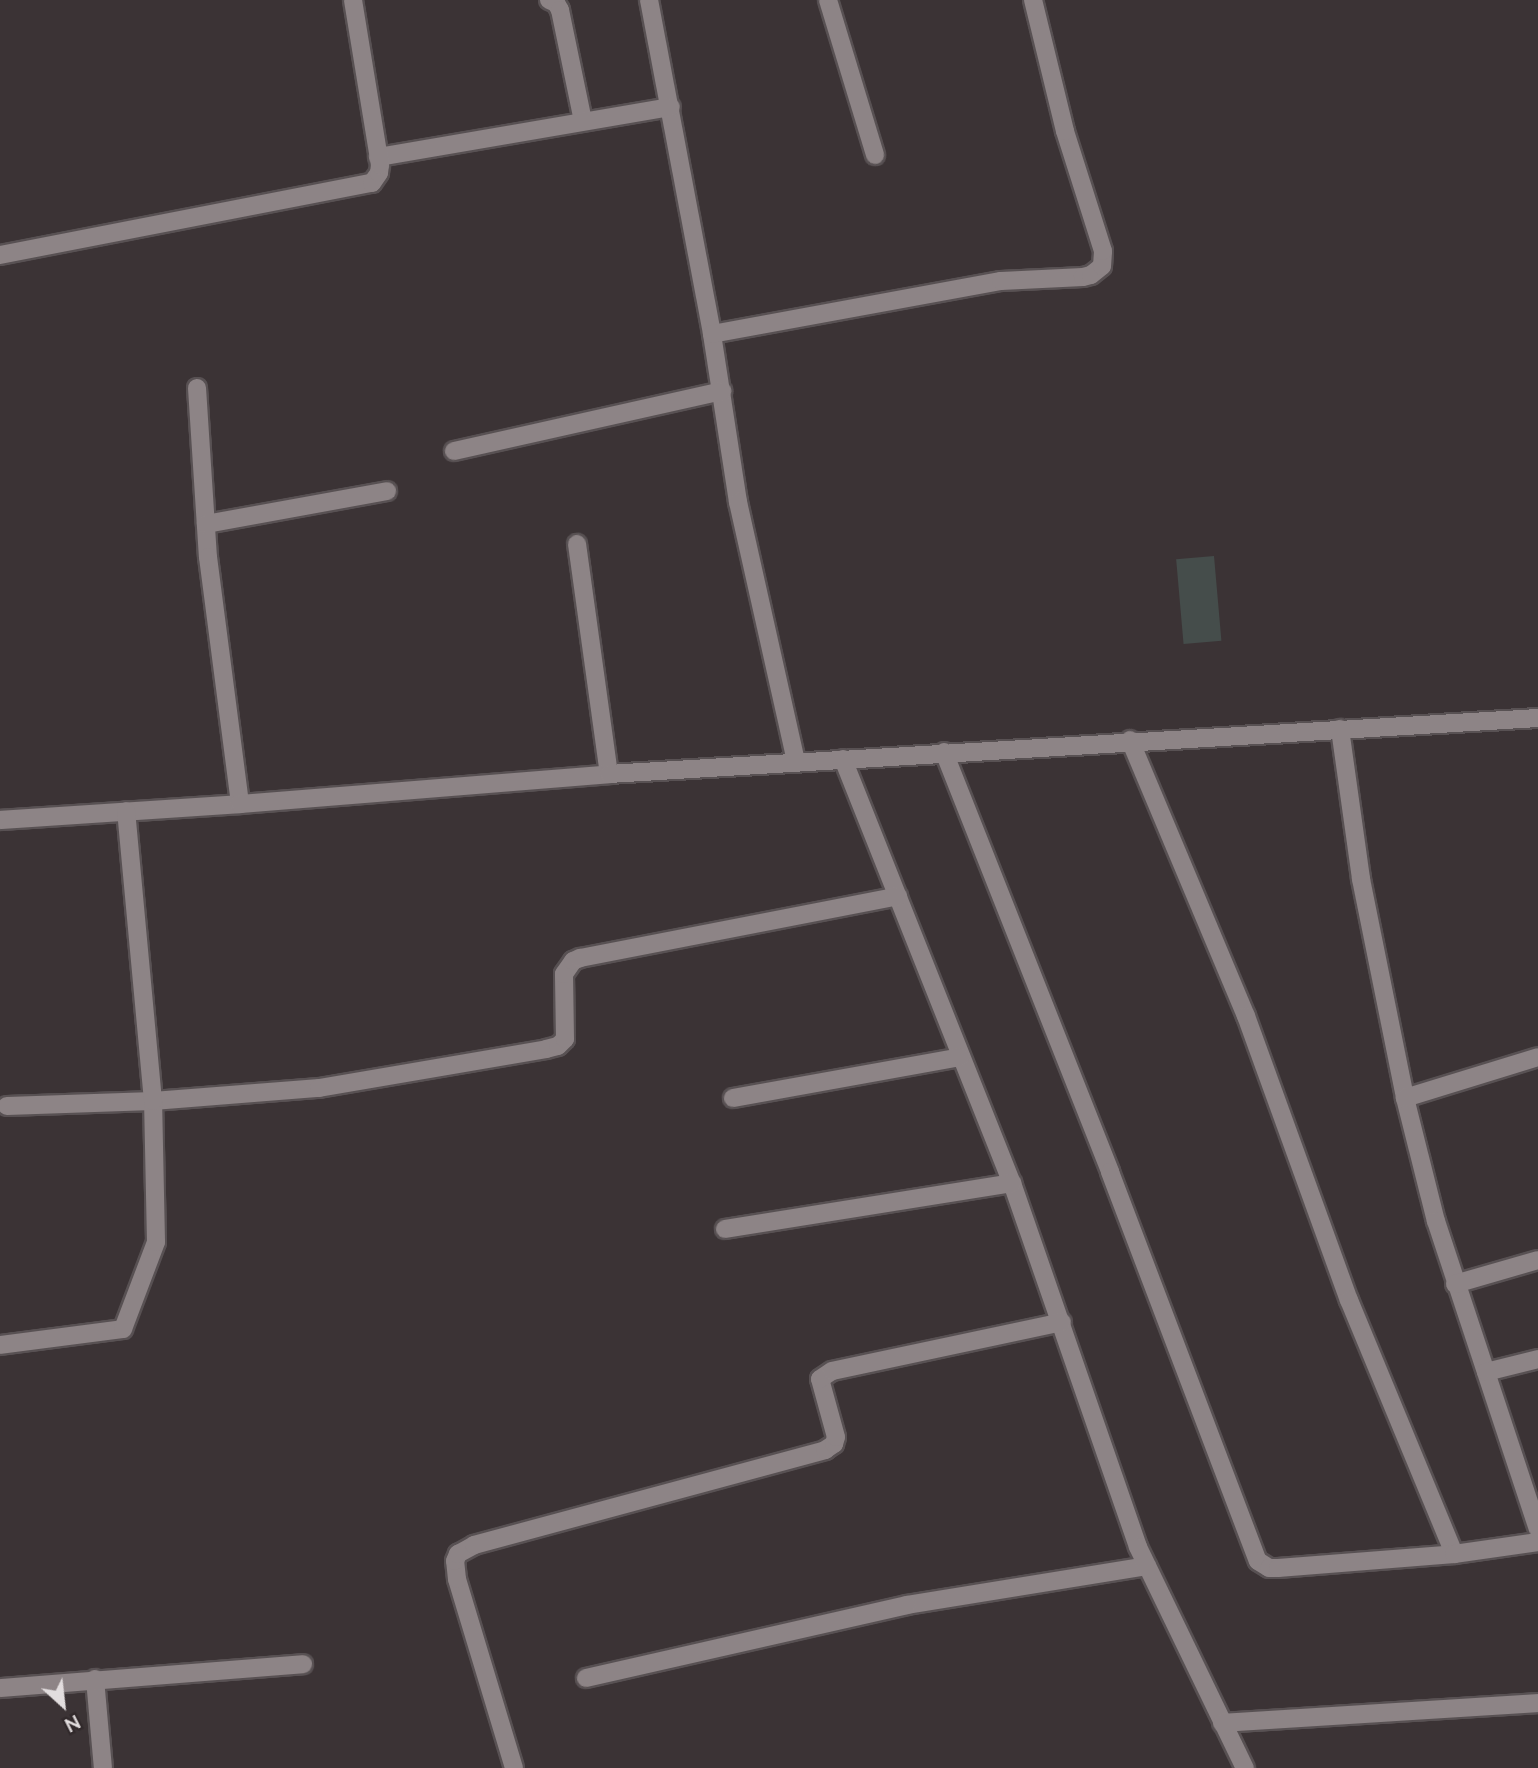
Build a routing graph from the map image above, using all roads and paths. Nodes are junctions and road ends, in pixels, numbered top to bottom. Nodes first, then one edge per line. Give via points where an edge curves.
1 (353, 0) edge
2 (548, 0) edge
3 (649, 0) edge
4 (828, 0) edge
5 (1033, 0) edge
6 (671, 107) junction
7 (583, 121) junction
8 (876, 155) dead end
9 (378, 156) junction
10 (0, 255) edge
11 (712, 334) junction
12 (197, 388) dead end
13 (722, 391) junction
14 (454, 451) dead end
15 (387, 491) dead end
16 (206, 524) junction
17 (578, 544) dead end
18 (1538, 718) edge
19 (1340, 729) junction
20 (1130, 740) junction
21 (944, 752) junction
22 (843, 759) junction
23 (796, 762) junction
24 (609, 774) junction
25 (240, 804) junction
26 (125, 811) junction
27 (0, 820) edge
28 (898, 895) junction
29 (1538, 1056) edge
30 (960, 1057) junction
31 (733, 1098) dead end
32 (1405, 1098) junction
33 (153, 1101) junction
34 (7, 1106) dead end
35 (1012, 1183) junction
36 (725, 1229) dead end
37 (1538, 1260) edge
38 (1455, 1284) junction
39 (1062, 1322) junction
40 (0, 1345) edge
41 (1538, 1359) edge
42 (1486, 1371) junction
43 (1538, 1529) edge
44 (1538, 1542) edge
45 (1454, 1554) junction
46 (1147, 1566) junction
47 (303, 1664) dead end
48 (586, 1678) dead end
49 (95, 1679) junction
50 (0, 1688) edge
51 (1538, 1703) edge
52 (1222, 1723) junction
53 (103, 1768) edge
54 (514, 1768) edge
55 (1245, 1768) edge

1 - 9 street
2 - 7 street via 560,10
3 - 6 street
4 - 8 street
5 - 11 street via 1065,131 1103,251 1102,266 1083,277 1001,281
6 - 7 street
6 - 11 street
7 - 9 street
9 - 10 street via 379,173 366,186
11 - 13 street
12 - 16 street
13 - 14 street
13 - 23 street via 738,502
15 - 16 street
16 - 25 street
17 - 24 street
18 - 19 street
19 - 20 street
19 - 32 street via 1360,879
20 - 21 street
20 - 45 street via 1246,1016 1349,1300
21 - 22 street
21 - 45 street via 1258,1561 1278,1568
22 - 23 street
22 - 28 street
23 - 24 street
24 - 25 street
25 - 26 street
26 - 27 street
26 - 33 street
28 - 30 street
28 - 33 street via 580,958 564,974 566,1033 558,1046 366,1082
29 - 32 street
30 - 31 street
30 - 35 street
32 - 38 street
33 - 34 street
33 - 40 street via 156,1242 124,1329
35 - 36 street
35 - 39 street
37 - 38 street
38 - 42 street
39 - 46 street
39 - 54 street via 832,1371 820,1383 836,1437 825,1450 474,1545 458,1554 457,1579
41 - 42 street
42 - 43 street
44 - 45 street
46 - 48 street via 907,1605
46 - 52 street
47 - 49 street
49 - 50 street
49 - 53 street
51 - 52 street
52 - 55 street

